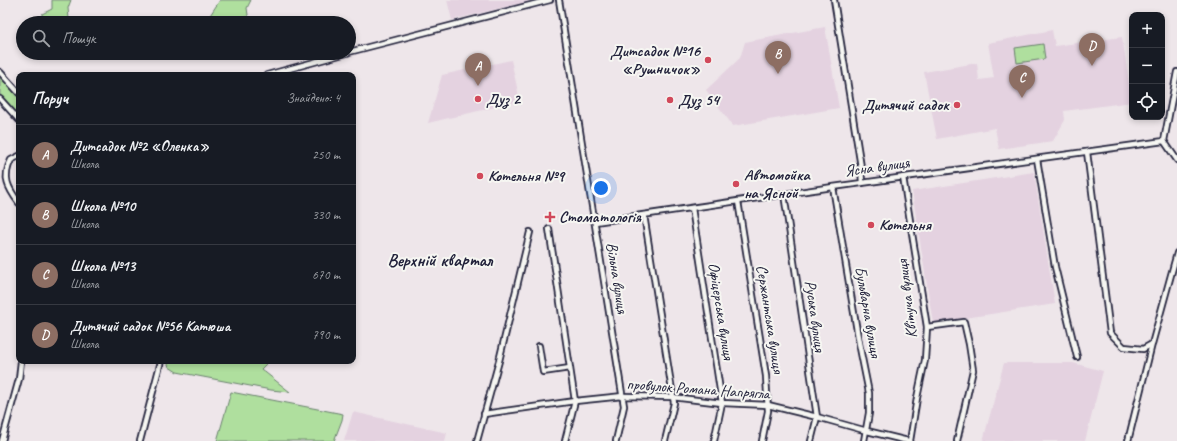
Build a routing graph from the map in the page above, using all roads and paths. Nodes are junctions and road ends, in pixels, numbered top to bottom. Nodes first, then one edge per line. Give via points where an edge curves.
1 (550, 0) edge
2 (560, 0) edge
3 (834, 0) edge
4 (356, 51) edge
5 (322, 60) edge
6 (0, 72) edge
7 (278, 72) edge
8 (1177, 72) edge
9 (16, 90) edge
10 (0, 99) edge
11 (16, 117) edge
12 (1164, 141) junction
13 (1087, 152) junction
14 (16, 158) edge
15 (1037, 159) junction
16 (1177, 160) edge
17 (6, 175) junction
18 (0, 177) edge
19 (903, 177) junction
20 (862, 183) junction
21 (833, 186) junction
22 (784, 194) junction
23 (16, 198) edge
24 (738, 202) junction
25 (692, 208) junction
26 (644, 215) junction
27 (595, 222) junction
28 (549, 230) dead end
29 (530, 232) dead end
30 (1177, 253) edge
31 (927, 327) junction
32 (1152, 344) junction
33 (539, 346) dead end
34 (1076, 357) dead end
35 (21, 364) edge
36 (160, 364) edge
37 (570, 368) junction
38 (623, 396) junction
39 (672, 397) junction
40 (574, 401) junction
41 (722, 403) junction
42 (768, 405) junction
43 (484, 414) junction
44 (817, 417) junction
45 (867, 431) junction
46 (2, 441) edge
47 (140, 441) edge
48 (477, 441) edge
49 (565, 441) edge
50 (616, 441) edge
51 (665, 441) edge
52 (714, 441) edge
53 (762, 441) edge
54 (812, 441) edge
55 (864, 441) edge
56 (910, 441) edge
57 (957, 441) edge
58 (1128, 441) edge

1 - 4 street
2 - 27 street, Вільна вулиця
3 - 20 street
5 - 7 street
6 - 9 street
8 - 12 street
10 - 11 street
12 - 13 street, Ясна вулиця
12 - 16 street
13 - 15 street, Ясна вулиця
13 - 32 street via 1110,333 1124,347 1143,349
14 - 17 street via 11,160
15 - 19 street, Ясна вулиця
15 - 34 street via 1055,267
17 - 18 street
17 - 23 street
19 - 20 street, Ясна вулиця
19 - 31 street, Квітуча вулиця
20 - 21 street, Ясна вулиця
21 - 22 street, Ясна вулиця
21 - 45 street, Бульварна вулиця via 859,343 870,393
22 - 24 street, Ясна вулиця
22 - 44 street, Руська вулиця
24 - 25 street, Ясна вулиця
24 - 42 street, Сержантська вулиця via 766,376
25 - 26 street, Ясна вулиця
25 - 41 street, Офіцерська вулиця
26 - 27 street, Ясна вулиця
26 - 39 street
27 - 38 street, Вільна вулиця
28 - 37 street
29 - 43 street
30 - 32 street
31 - 56 street, Квітуча вулиця via 925,360
31 - 57 street via 964,322 972,370
32 - 58 street
33 - 37 street via 543,372
35 - 46 street
36 - 47 street
37 - 40 street
38 - 39 street, провулок Романа Напрягла
38 - 40 street, провулок Романа Напрягла
38 - 50 street, Вільна вулиця via 624,406
39 - 41 street, провулок Романа Напрягла
39 - 51 street via 674,403
40 - 43 street, провулок Романа Напрягла
40 - 49 street
41 - 42 street, провулок Романа Напрягла
41 - 52 street, Офіцерська вулиця
42 - 44 street, провулок Романа Напрягла
42 - 53 street, Сержантська вулиця
43 - 48 street
44 - 45 street, провулок Романа Напрягла
44 - 54 street, Руська вулиця
45 - 55 street, Бульварна вулиця
45 - 56 street, провулок Романа Напрягла

